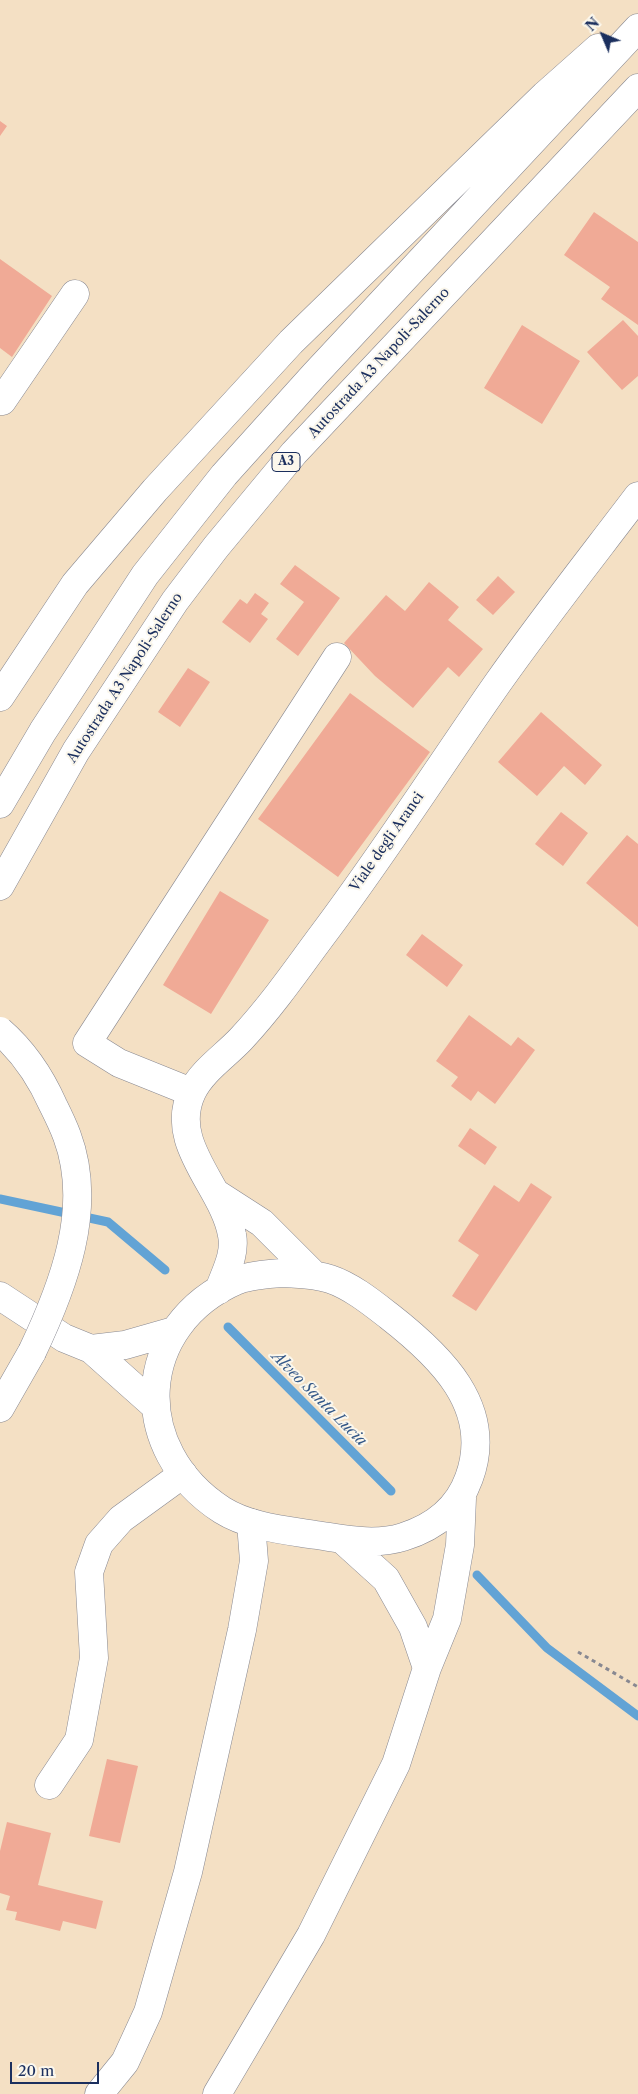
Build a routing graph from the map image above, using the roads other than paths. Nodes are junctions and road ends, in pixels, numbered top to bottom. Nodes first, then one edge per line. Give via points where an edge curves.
1 (638, 12) edge
2 (638, 28) edge
3 (638, 88) edge
4 (75, 294) dead end
5 (1, 402) edge
6 (638, 496) edge
7 (337, 657) dead end
8 (0, 697) edge
9 (0, 804) edge
10 (0, 886) edge
11 (0, 1032) edge
12 (192, 1092) junction
13 (217, 1194) junction
14 (314, 1275) junction
15 (219, 1290) junction
16 (0, 1296) edge
17 (174, 1331) junction
18 (92, 1349) junction
19 (155, 1406) junction
20 (0, 1408) edge
21 (183, 1474) junction
22 (462, 1498) junction
23 (252, 1523) junction
24 (344, 1541) junction
25 (427, 1668) junction
26 (48, 1785) dead end
27 (99, 2094) edge
28 (217, 2094) edge

1 - 8 main road via 544,95 291,342 155,490 75,584
2 - 9 main road via 308,380 224,475 145,575 42,731
3 - 10 main road, Autostrada A3 Napoli-Salerno / A3 via 294,454 216,548 175,601 76,751
4 - 5 main road
6 - 12 main road, Viale degli Aranci via 499,682 319,940 254,1024 203,1076
7 - 12 main road via 87,1043 119,1063
11 - 20 main road, bridge via 14,1043 44,1086 68,1138 76,1181 75,1228 67,1268 32,1352
12 - 13 main road, Viale degli Aranci via 186,1115 188,1136 194,1156
13 - 14 main road, Viale degli Aranci via 262,1223
13 - 15 main road, Viale degli Aranci via 233,1236 232,1257
14 - 15 main road via 264,1275 240,1280
14 - 22 main road via 332,1279 368,1300 437,1356 455,1379 468,1404 476,1436 472,1470
15 - 17 main road
16 - 18 main road via 64,1338
17 - 18 main road via 125,1345
17 - 19 main road via 156,1377
18 - 19 main road
19 - 21 main road via 163,1436
21 - 23 main road via 200,1493 223,1510
21 - 26 main road via 121,1519 98,1544 89,1572 94,1658 79,1740
22 - 24 main road via 420,1532 395,1539
22 - 25 main road via 460,1545 447,1619
23 - 24 main road
23 - 27 main road via 253,1570 188,1872 148,2012 125,2062
24 - 25 main road via 386,1579 413,1627
25 - 28 main road via 396,1764 311,1935

